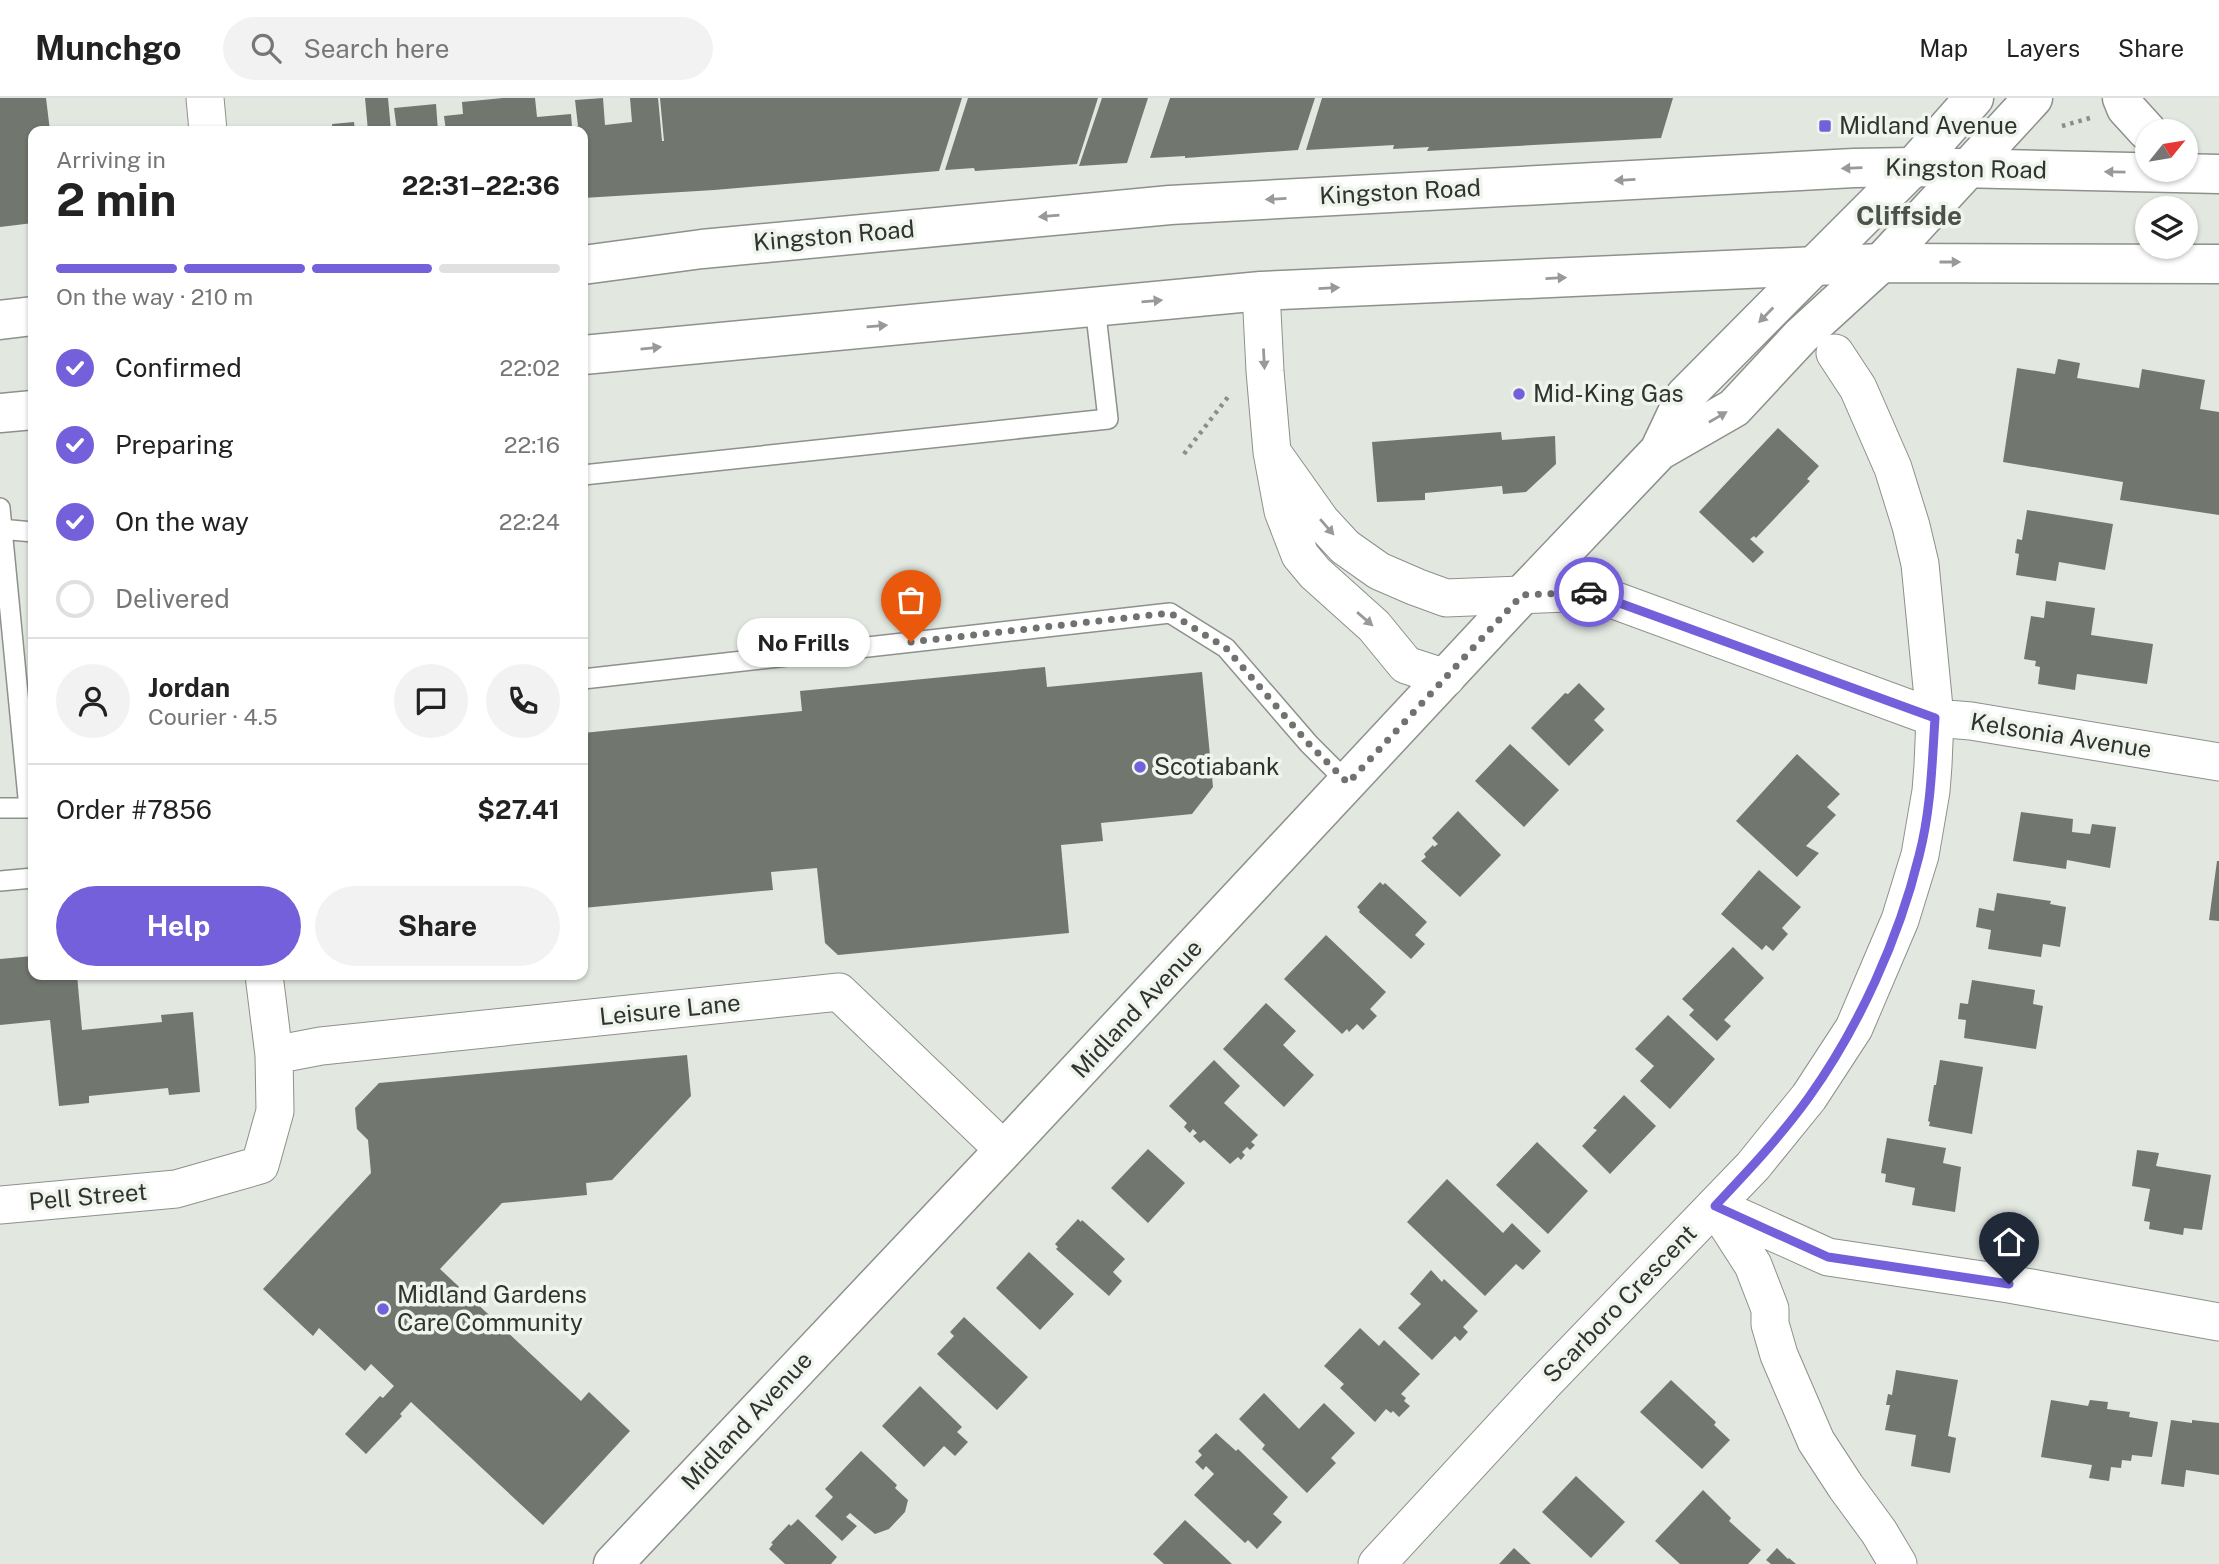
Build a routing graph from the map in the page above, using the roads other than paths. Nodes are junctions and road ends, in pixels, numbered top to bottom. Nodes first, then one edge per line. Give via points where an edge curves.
1 (205, 98) edge
2 (1974, 98) edge
3 (2111, 106) edge
4 (2044, 113) edge
5 (2136, 119) edge
6 (208, 126) edge
7 (1913, 167) junction
8 (1969, 169) junction
9 (2204, 169) edge
10 (588, 263) edge
11 (1881, 263) junction
12 (2219, 264) edge
13 (1814, 267) junction
14 (1261, 291) junction
15 (1095, 306) junction
16 (28, 317) edge
17 (0, 320) edge
18 (1835, 354) dead end
19 (588, 355) edge
20 (28, 410) edge
21 (0, 413) edge
22 (1659, 451) junction
23 (1272, 452) junction
24 (588, 474) edge
25 (0, 508) edge
26 (1, 529) edge
27 (28, 532) edge
28 (1522, 595) junction
29 (588, 678) edge
30 (1447, 678) junction
31 (1935, 718) junction
32 (27, 732) edge
33 (28, 751) edge
34 (2219, 762) edge
35 (1348, 783) junction
36 (0, 808) edge
37 (28, 808) edge
38 (28, 878) edge
39 (0, 881) edge
40 (265, 980) edge
41 (274, 1055) junction
42 (1004, 1150) junction
43 (0, 1205) edge
44 (1715, 1206) junction
45 (2219, 1322) edge
46 (613, 1564) edge
47 (1377, 1564) edge
48 (1898, 1564) edge

1 - 6 street
2 - 7 main road, Midland Avenue
3 - 5 main road via 2126,108
4 - 8 main road, Midland Avenue
7 - 8 main road, Kingston Road
7 -> 10 main road, Kingston Road via 1170,205
7 - 13 main road, Midland Avenue
9 -> 8 main road, Kingston Road
8 - 11 main road, Midland Avenue
11 -> 12 main road
11 - 13 main road
22 -> 11 main road, Midland Avenue via 1734,408 1801,336
14 -> 13 main road
13 -> 22 main road, Midland Avenue via 1685,396
15 -> 14 main road
14 -> 23 street
19 -> 15 main road
15 - 24 lane via 1108,419
16 - 17 main road
18 - 31 street, Scarboro Crescent via 1858,388 1882,442 1911,526 1920,564
20 - 21 main road
22 - 28 main road, Midland Avenue
23 -> 28 street, Kelsonia Avenue via 1321,521 1345,547 1379,571 1447,598
23 -> 30 street via 1283,511 1300,555 1374,626 1405,666
25 - 26 lane
26 - 27 lane
26 - 32 lane
28 - 30 main road, Midland Avenue
28 - 31 street, Kelsonia Avenue via 1592,592
29 - 35 lane via 1170,613 1226,648
30 - 35 main road, Midland Avenue
31 - 34 street, Kelsonia Avenue
31 - 44 street, Scarboro Crescent via 1931,791 1920,855 1900,920 1854,1028 1809,1097
32 - 33 lane
35 - 42 main road, Midland Avenue
36 - 37 lane
38 - 39 lane
40 - 41 street
41 - 42 street, Leisure Lane via 321,1046 839,992
41 - 43 street, Pell Street via 275,1111 260,1165 176,1189
42 - 46 main road, Midland Avenue
44 - 45 street via 1828,1257
44 - 47 street, Scarboro Crescent
44 - 48 street via 1753,1265 1770,1309 1779,1355 1816,1441

